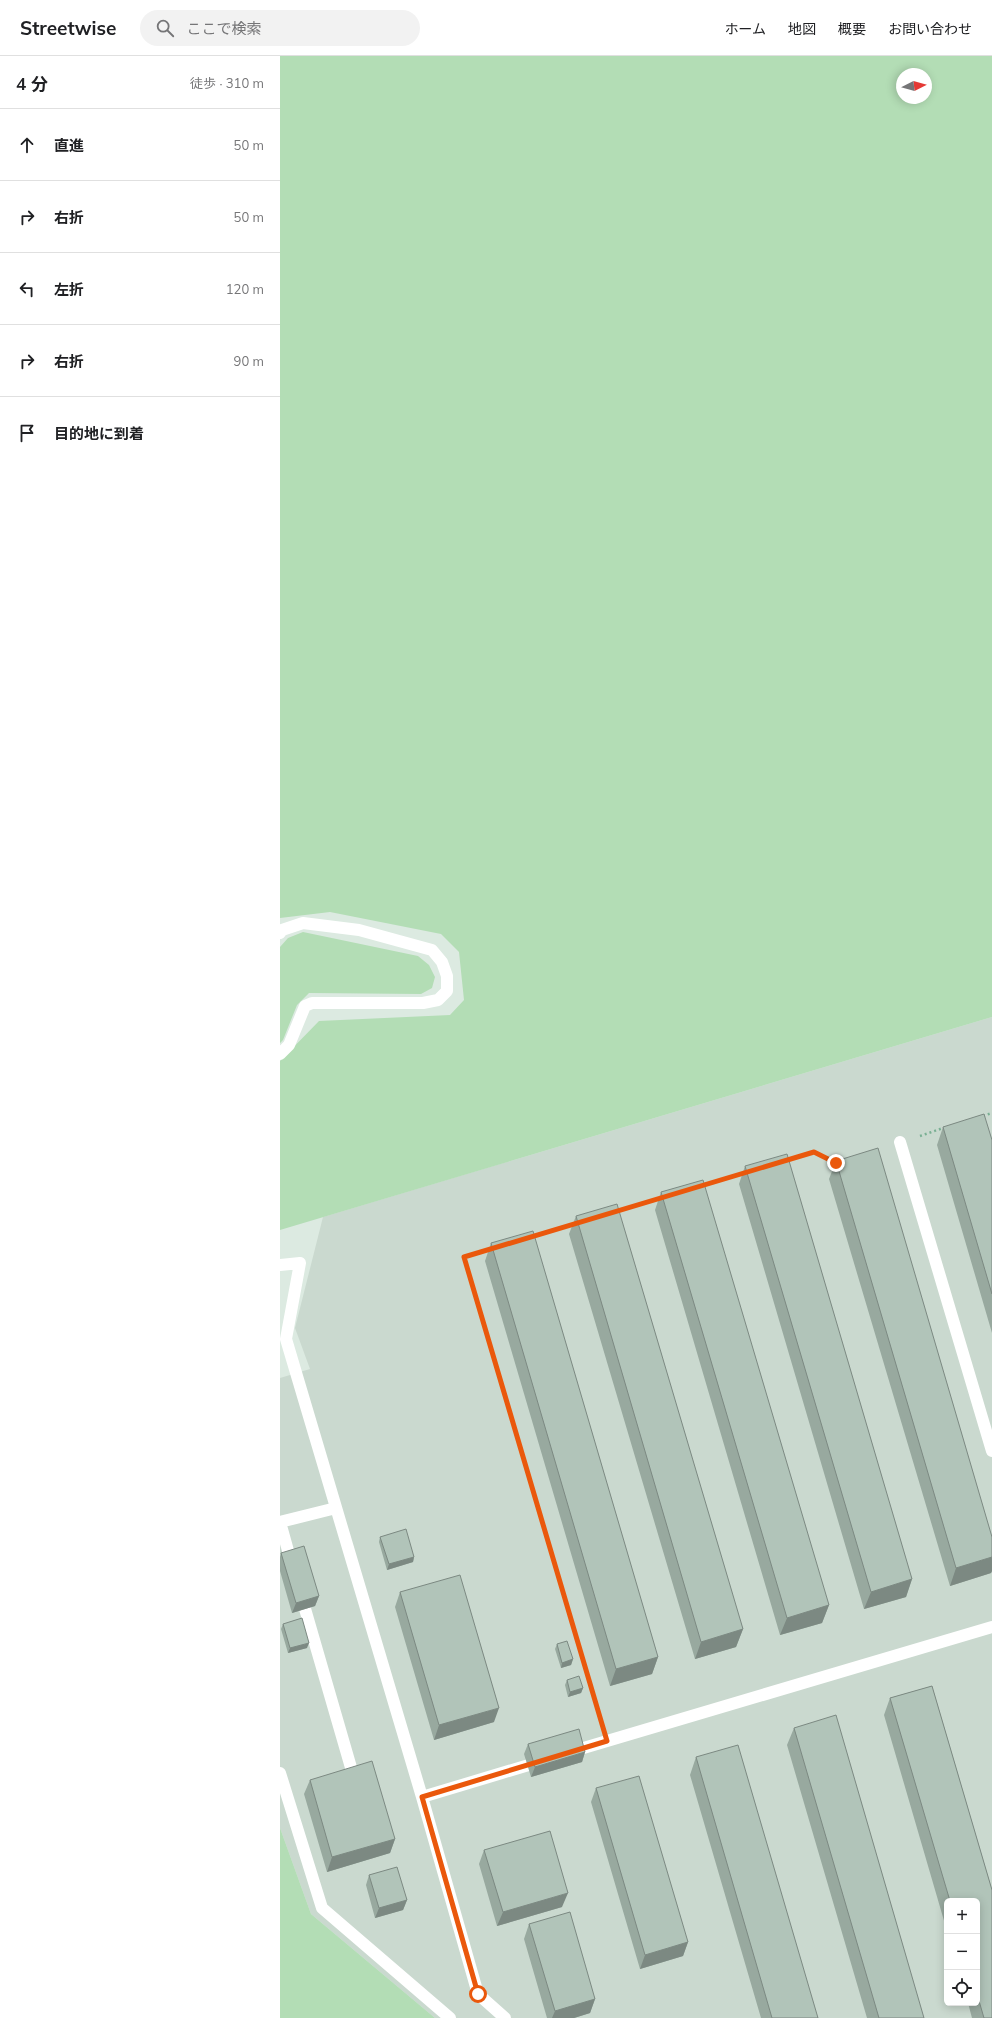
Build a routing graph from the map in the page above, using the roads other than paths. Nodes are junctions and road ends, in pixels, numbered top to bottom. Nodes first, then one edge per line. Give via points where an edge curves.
1 (280, 933) edge
2 (280, 1054) edge
3 (900, 1142) road end
4 (280, 1265) edge
5 (992, 1451) edge
6 (336, 1508) junction
7 (992, 1627) edge
8 (352, 1771) edge
9 (280, 1773) edge
10 (422, 1797) junction
11 (450, 2018) edge
12 (505, 2018) edge

1 - 2 lane via 303,923 359,930 432,950 442,962 447,976 447,991 438,1000 423,1003 312,1003 305,1006 289,1045
3 - 5 lane
4 - 6 lane via 300,1263 286,1339
6 - 8 lane via 280,1522
6 - 10 lane
7 - 10 lane
9 - 11 lane via 322,1908
10 - 12 lane via 478,1994

